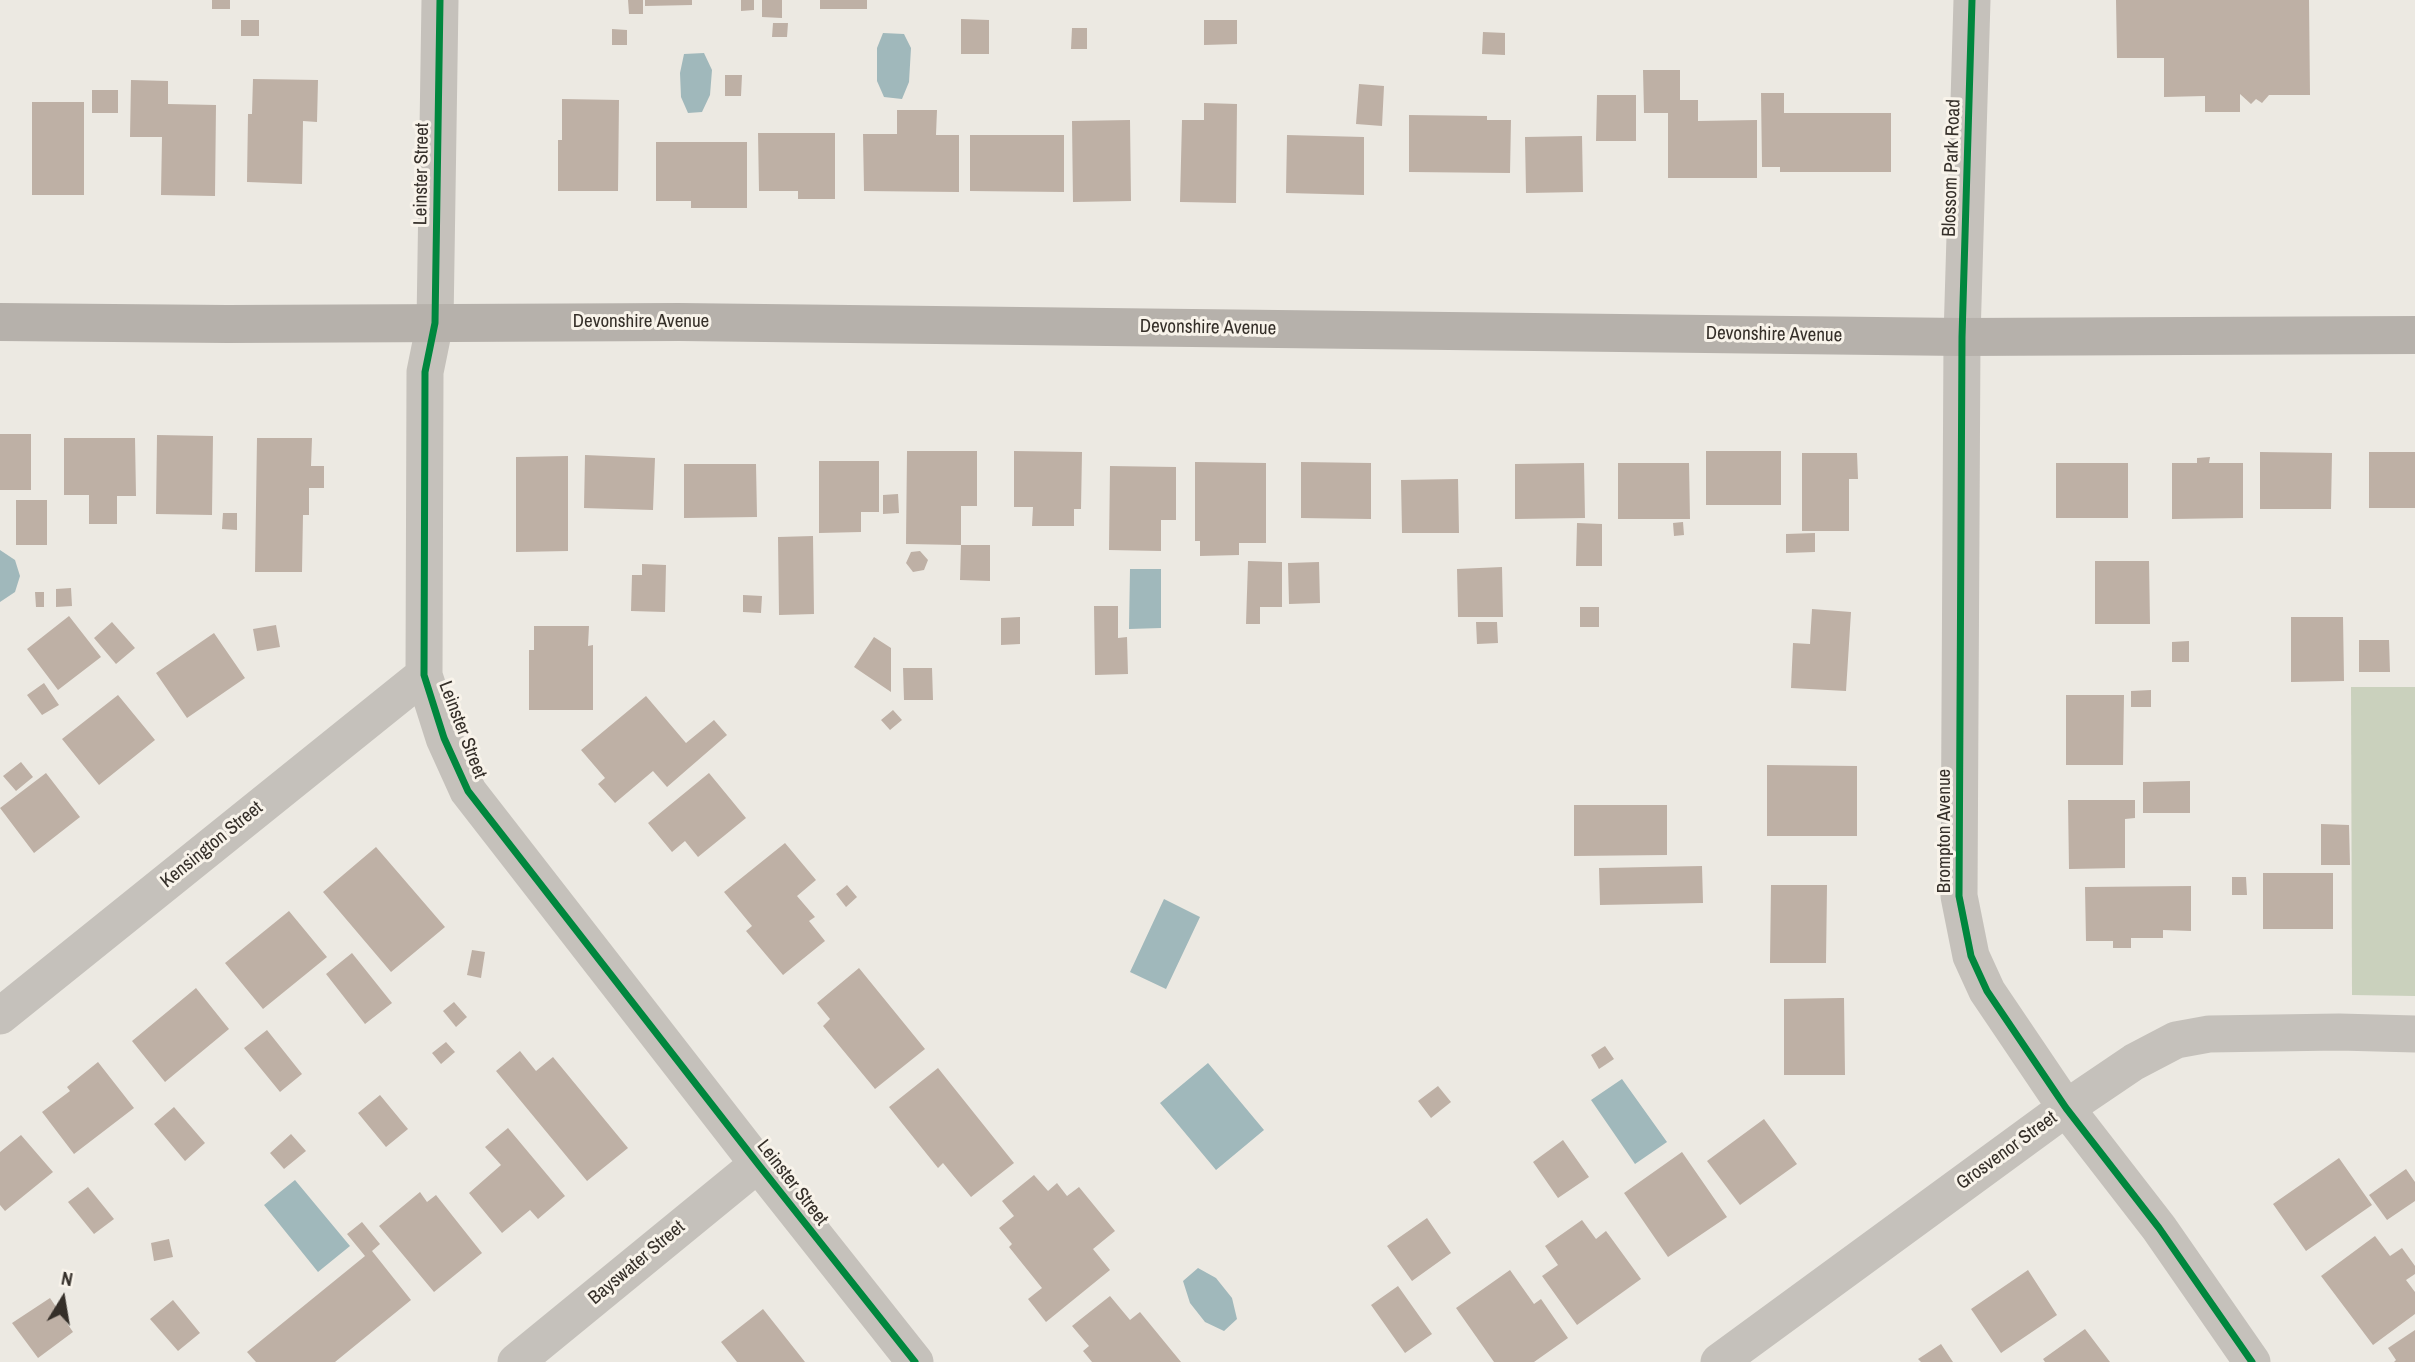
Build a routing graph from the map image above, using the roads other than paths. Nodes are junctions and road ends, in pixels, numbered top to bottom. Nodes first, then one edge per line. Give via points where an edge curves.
1 (440, 0) edge
2 (1972, 0) edge
3 (0, 322) edge
4 (435, 323) junction
5 (2415, 335) edge
6 (1962, 337) junction
7 (424, 675) junction
8 (0, 1016) edge
9 (2415, 1034) edge
10 (2066, 1108) junction
11 (758, 1164) junction
12 (516, 1362) edge
13 (915, 1362) edge
14 (1719, 1362) edge
15 (2252, 1362) edge

1 - 4 street, Leinster Street
2 - 6 street, Blossom Park Road
3 - 4 main road, Devonshire Avenue
4 - 6 main road, Devonshire Avenue
4 - 7 street, Leinster Street via 425,372
5 - 6 main road, Devonshire Avenue
6 - 10 street, Brompton Avenue via 1959,896 1971,956 1987,991
7 - 8 street, Kensington Street
7 - 11 street, Leinster Street via 444,738 468,790
9 - 10 street, Grosvenor Street via 2209,1034 2176,1040
10 - 14 street, Grosvenor Street
10 - 15 street, Brompton Avenue via 2159,1228
11 - 12 street, Bayswater Street
11 - 13 street, Leinster Street

